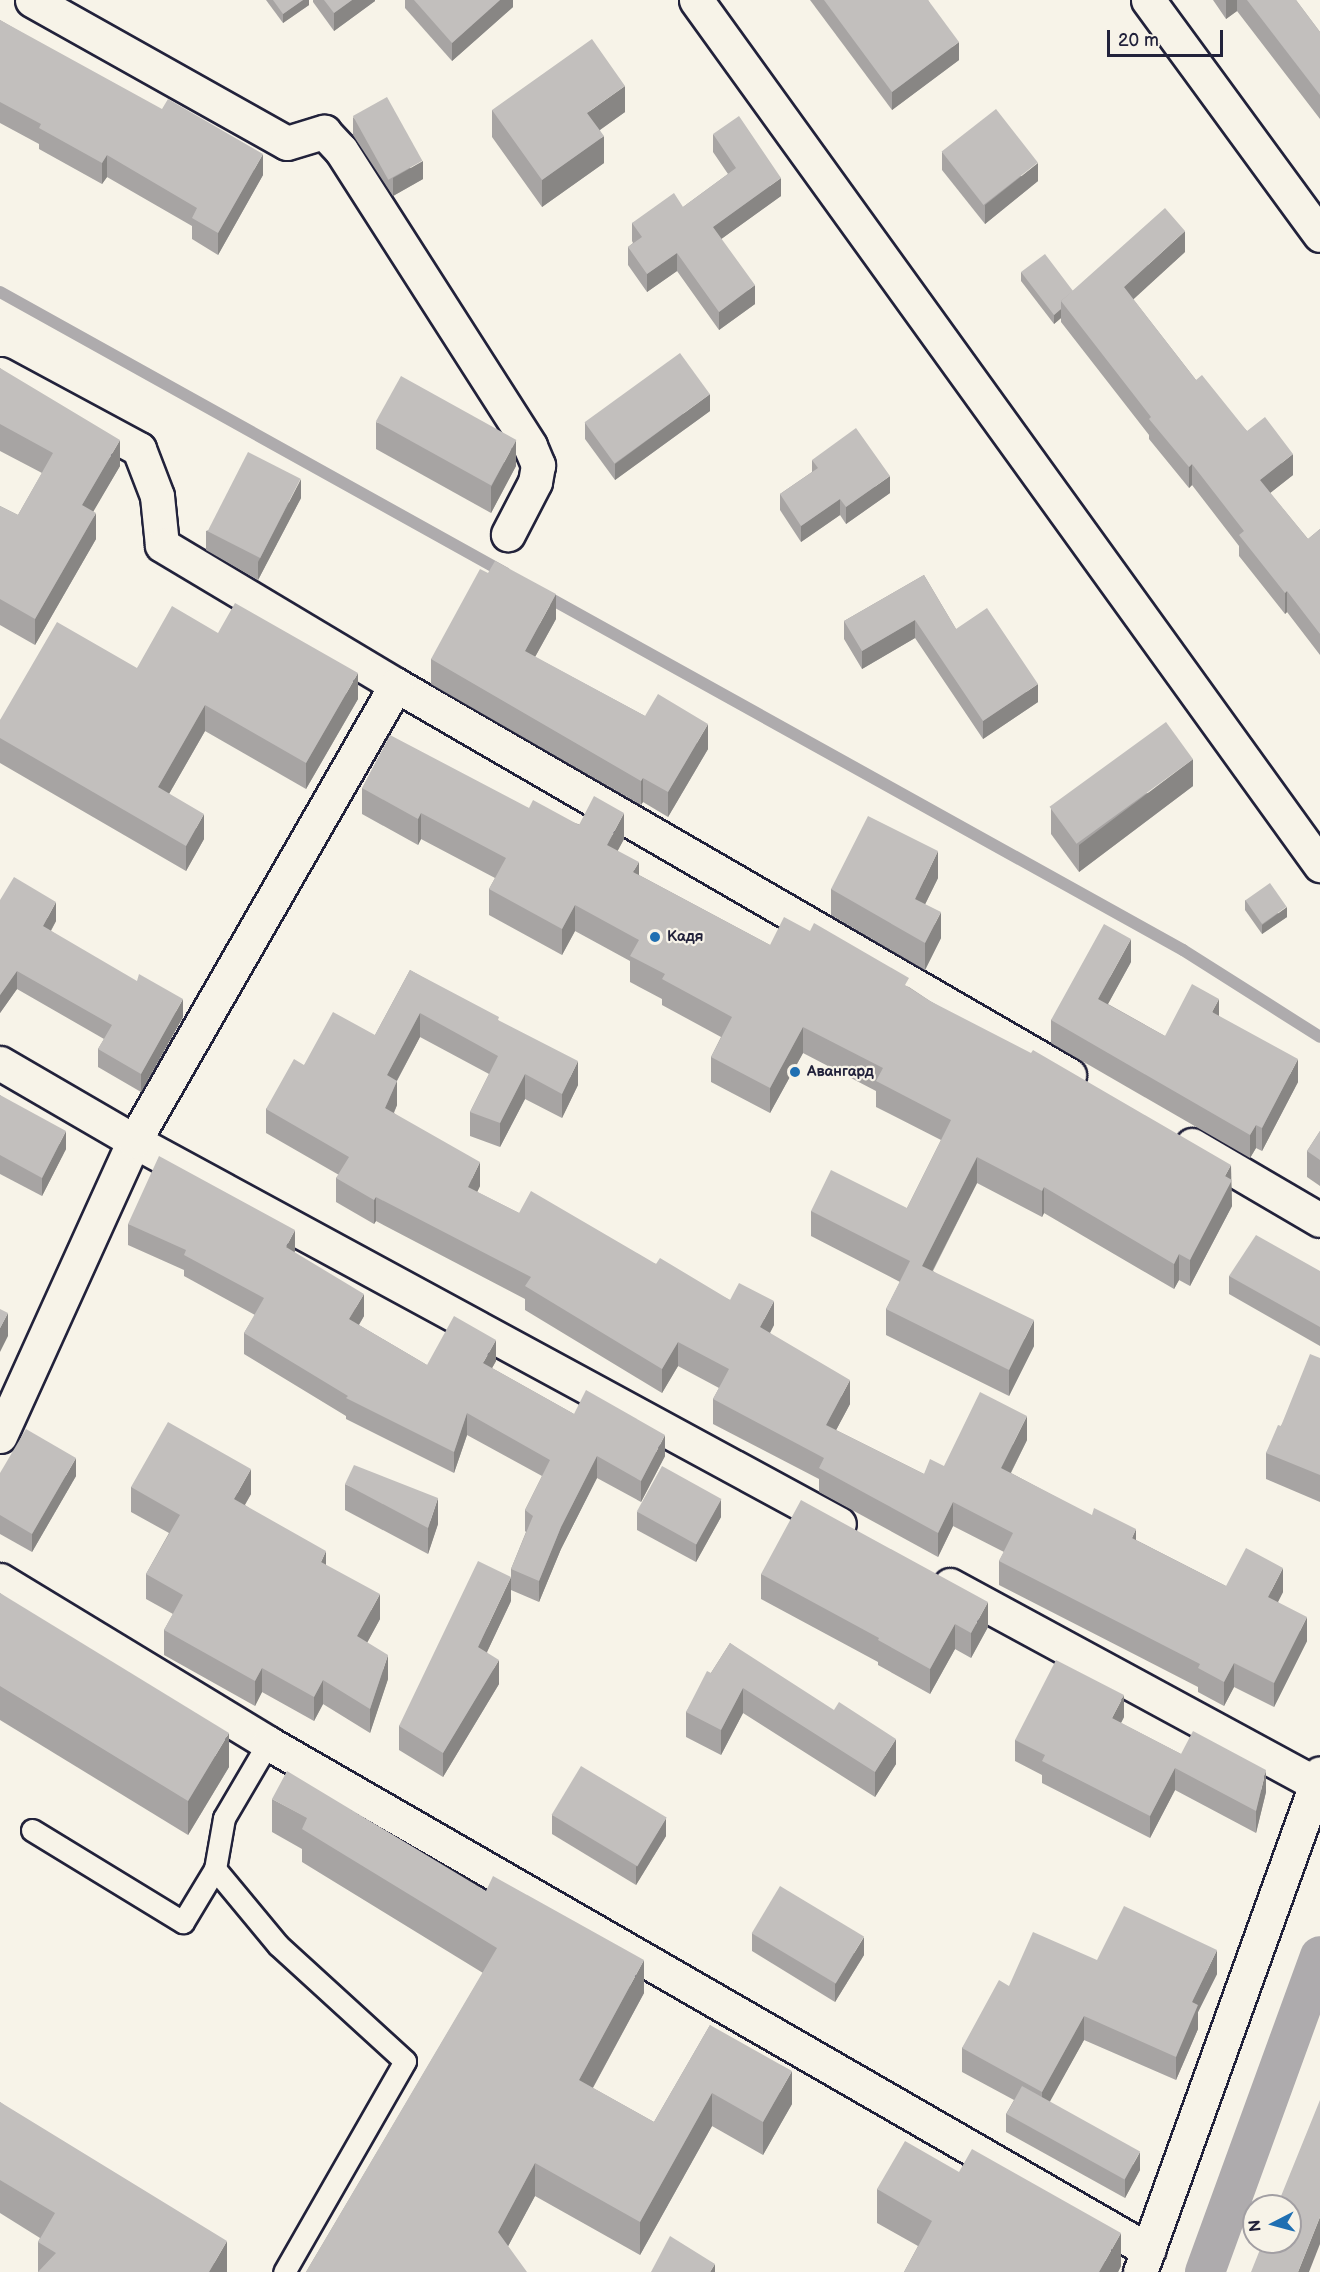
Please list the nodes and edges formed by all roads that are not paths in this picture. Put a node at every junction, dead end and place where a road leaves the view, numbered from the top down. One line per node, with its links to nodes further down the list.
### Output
1 (32, 0): 6 (street)
2 (696, 0): 8 (street)
3 (1148, 0): 4 (street)
4 (1320, 235)
5 (0, 374): 7 (street)
6 (508, 534)
7 (396, 686): 10 (street); 12 (street)
8 (1320, 865)
9 (0, 1063): 12 (street)
10 (1092, 1088)
11 (1164, 1130): 13 (street)
12 (134, 1141): 14 (street); 15 (street)
13 (1320, 1220)
14 (0, 1436)
15 (866, 1539)
16 (929, 1573): 19 (street)
17 (0, 1580): 18 (street)
18 (268, 1743): 21 (lane); 22 (street)
19 (1319, 1781): 22 (street)
20 (32, 1830): 21 (lane)
21 (215, 1869): 23 (lane)
22 (1144, 2261)
23 (284, 2272)

